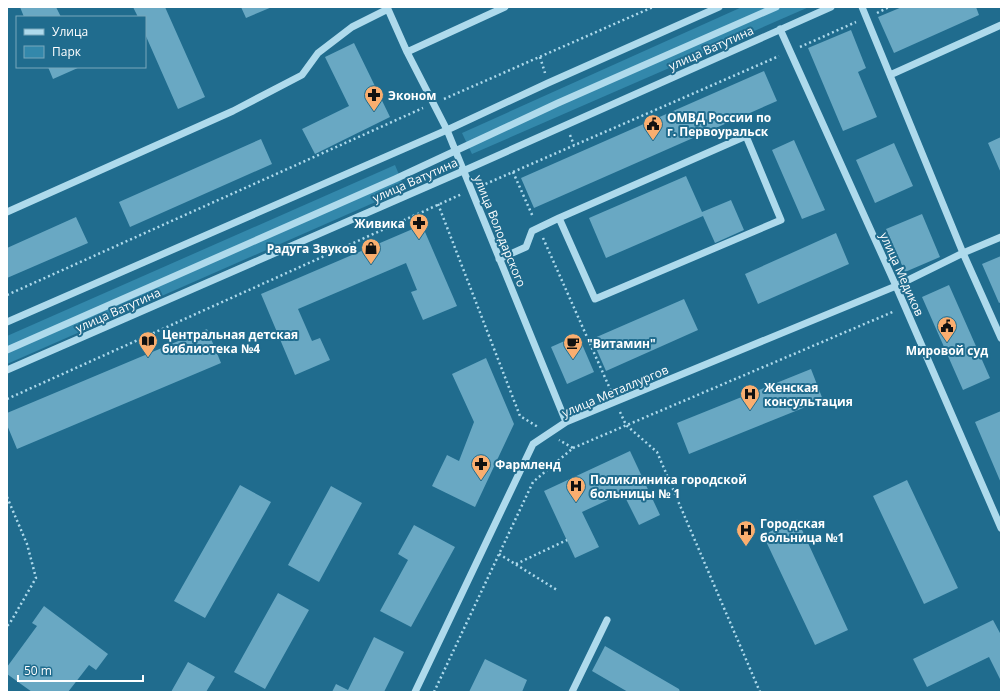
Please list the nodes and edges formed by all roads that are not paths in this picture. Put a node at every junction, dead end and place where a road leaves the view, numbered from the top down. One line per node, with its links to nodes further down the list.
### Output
1 (505, 7): 9 (street)
2 (719, 7): 11 (street)
3 (776, 7): 12 (street)
4 (831, 7): 8 (street, улица Ватутина)
5 (862, 7): 10 (street)
6 (388, 8): 9 (street, улица Володарского); 14 (street)
7 (1001, 26): 10 (street)
8 (780, 30): 13 (street, улица Ватутина); 19 (street, улица Медиков)
9 (408, 52): 11 (street, улица Володарского)
10 (890, 75): 17 (street)
11 (447, 130): 12 (street, улица Володарского); 20 (street)
12 (455, 151): 13 (street, улица Володарского); 23 (street)
13 (463, 171): 18 (street, улица Володарского); 24 (street, улица Ватутина)
14 (7, 212)
15 (559, 218): 15 (street); 18 (street)
16 (1001, 237): 17 (street, улица Металлургов)
17 (963, 254): 19 (street, улица Металлургов); 21 (street)
18 (499, 258): 25 (street, улица Володарского)
19 (896, 286): 25 (street, улица Металлургов); 26 (street, улица Медиков)
20 (7, 322)
21 (998, 322): 22 (street)
22 (1001, 338)
23 (7, 350)
24 (7, 370)
25 (566, 422): 28 (street, улица Металлургов)
26 (1001, 528)
27 (607, 620): 29 (street)
28 (416, 692)
29 (572, 692)

